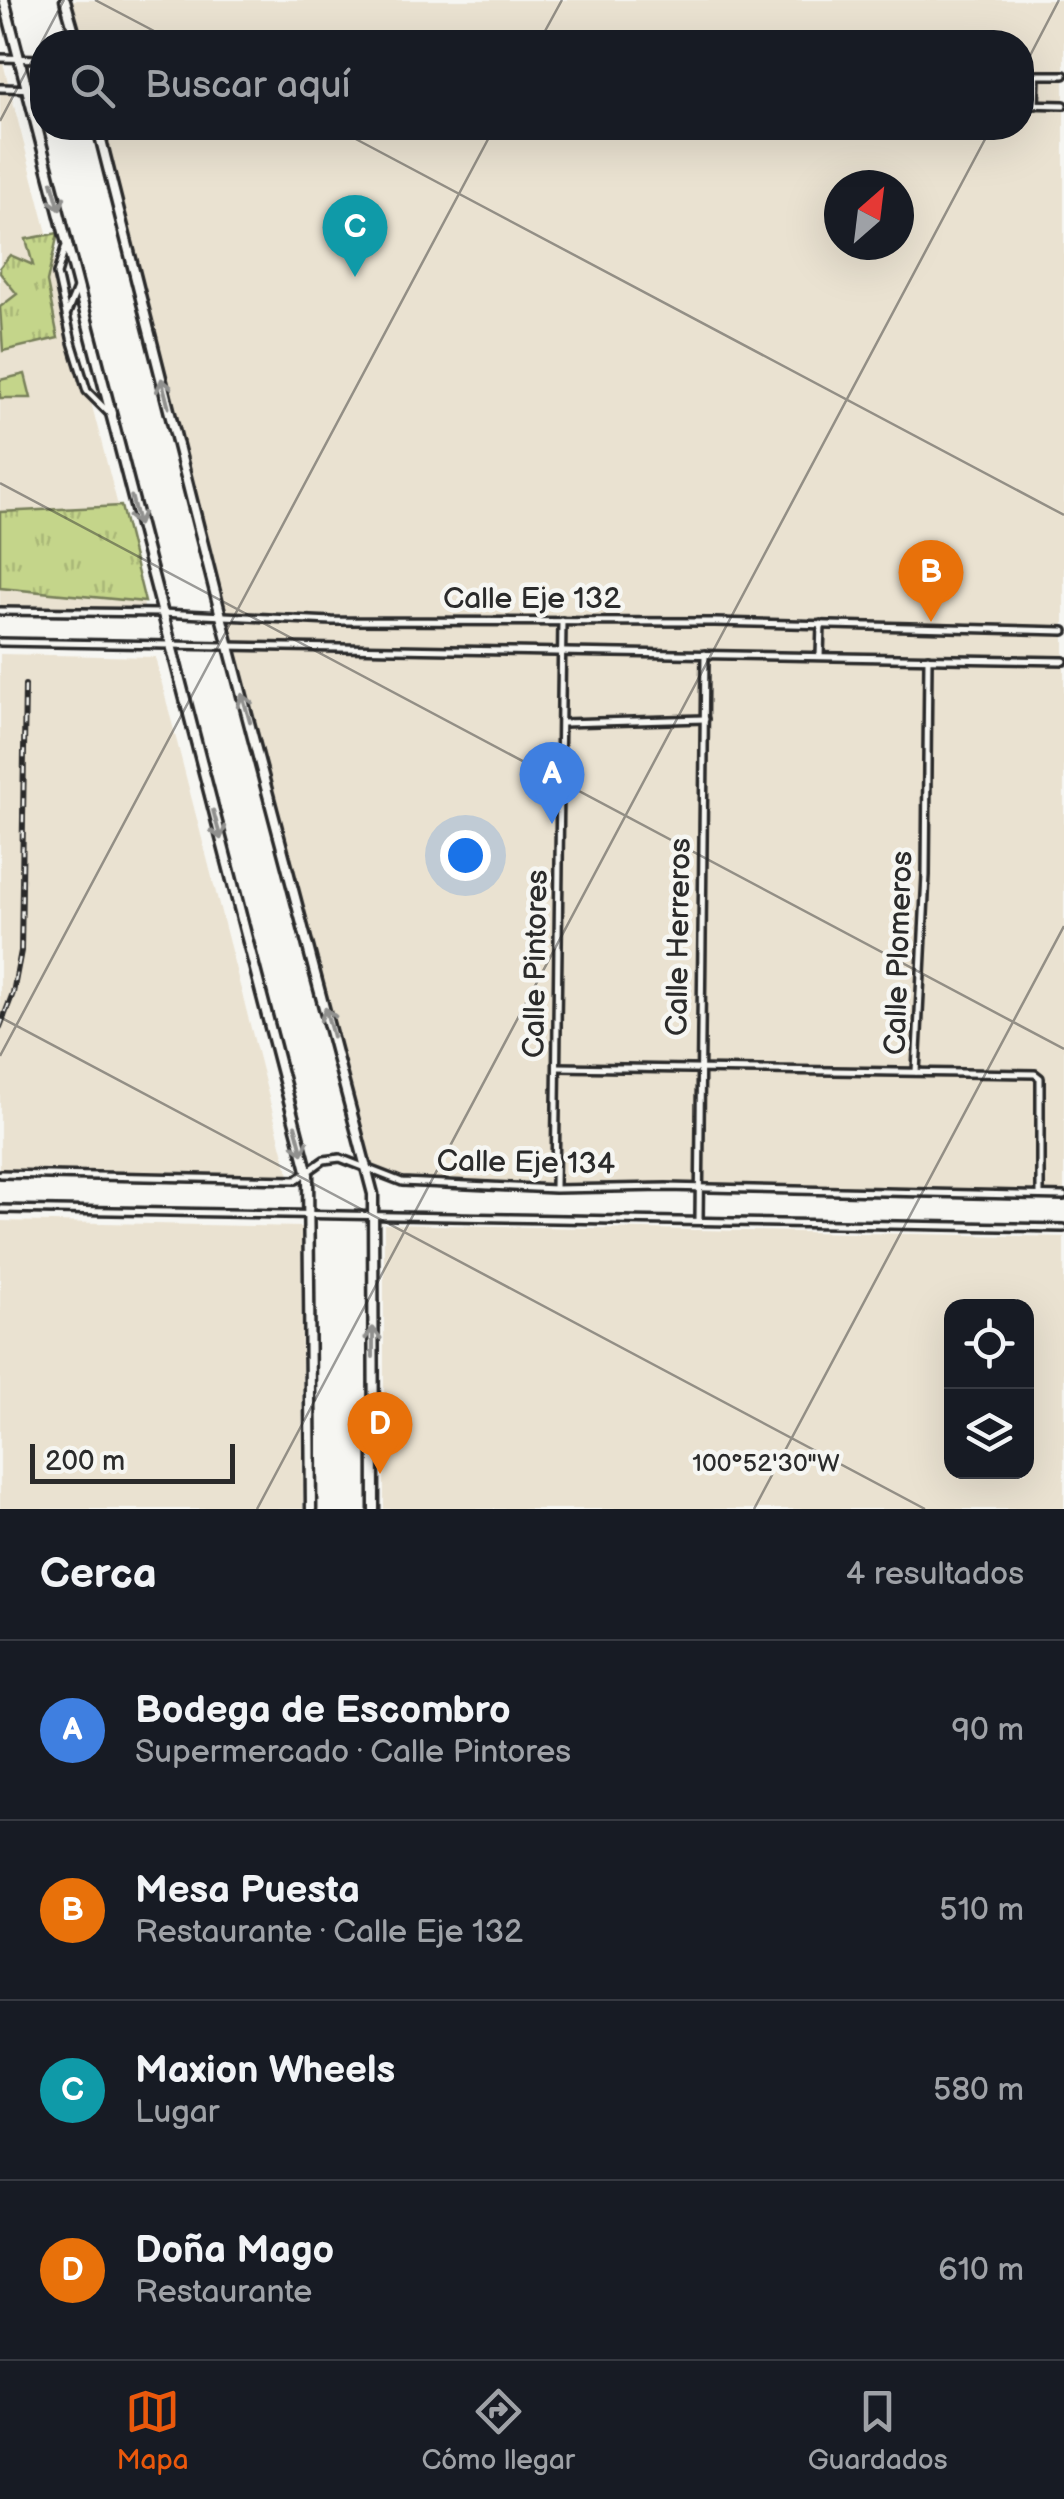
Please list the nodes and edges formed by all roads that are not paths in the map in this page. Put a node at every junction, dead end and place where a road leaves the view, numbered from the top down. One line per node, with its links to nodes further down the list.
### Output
1 (4, 0): 5 (street)
2 (66, 0): 3 (street)
3 (73, 30)
4 (0, 58): 5 (street)
5 (19, 58): 6 (street); 10 (street)
6 (30, 59)
7 (1036, 75): 8 (street); 12 (street)
8 (1064, 76)
9 (0, 88): 10 (street)
10 (28, 88): 11 (street, one-way to 11)
11 (30, 96)
12 (1036, 104): 13 (street)
13 (1064, 105)
14 (42, 140): 16 (street, one-way to 16)
15 (101, 140): 22 (street, one-way to 15)
16 (68, 240): 17 (street); 18 (street)
17 (79, 283): 18 (street); 19 (street)
18 (66, 314): 19 (street)
19 (110, 414): 21 (street, one-way to 21)
20 (0, 611): 21 (street, Calle Eje 132)
21 (161, 614): 22 (street, Calle Eje 132); 27 (street)
22 (220, 616): 23 (street, Calle Eje 132); 28 (street)
23 (562, 621): 24 (street, Calle Eje 132); 29 (street, Calle Pintores)
24 (821, 624): 25 (street, Calle Eje 132); 31 (street)
25 (1064, 631)
26 (0, 642): 27 (street, Calle Eje 132)
27 (170, 645): 28 (street, Calle Eje 132); 41 (street, one-way to 41)
28 (229, 646): 29 (street, Calle Eje 132); 39 (street, one-way to 28)
29 (563, 651): 30 (street, Calle Eje 132); 35 (street, Calle Pintores)
30 (705, 654): 31 (street, Calle Eje 132); 34 (street, Calle Herreros)
31 (820, 656): 32 (street, Calle Eje 132)
32 (928, 658): 33 (street, Calle Eje 132); 38 (street, Calle Plomeros)
33 (1064, 661)
34 (705, 720): 35 (street); 37 (street, Calle Herreros)
35 (563, 722): 36 (street, Calle Pintores)
36 (557, 1067): 37 (street, Calle Plomeros); 42 (street, Calle Pintores)
37 (700, 1070): 38 (street, Calle Plomeros); 43 (street, Calle Herreros)
38 (916, 1072): 44 (street)
39 (368, 1168): 41 (street, Calle Eje 134); 42 (street, Calle Eje 134); 48 (street)
40 (0, 1174): 41 (street, Calle Eje 134)
41 (308, 1174): 47 (street)
42 (555, 1188): 43 (street, Calle Eje 134)
43 (698, 1188): 44 (street, Calle Eje 134); 49 (street, Calle Herreros)
44 (1040, 1195): 45 (street, Calle Eje 134)
45 (1064, 1196)
46 (0, 1209): 47 (street, Calle Eje 134)
47 (310, 1212): 48 (street, Calle Eje 134); 51 (street)
48 (372, 1213): 49 (street, Calle Eje 134); 52 (street, one-way to 48)
49 (699, 1220): 50 (street, Calle Eje 134)
50 (1064, 1228)
51 (310, 1509)
52 (374, 1509)

